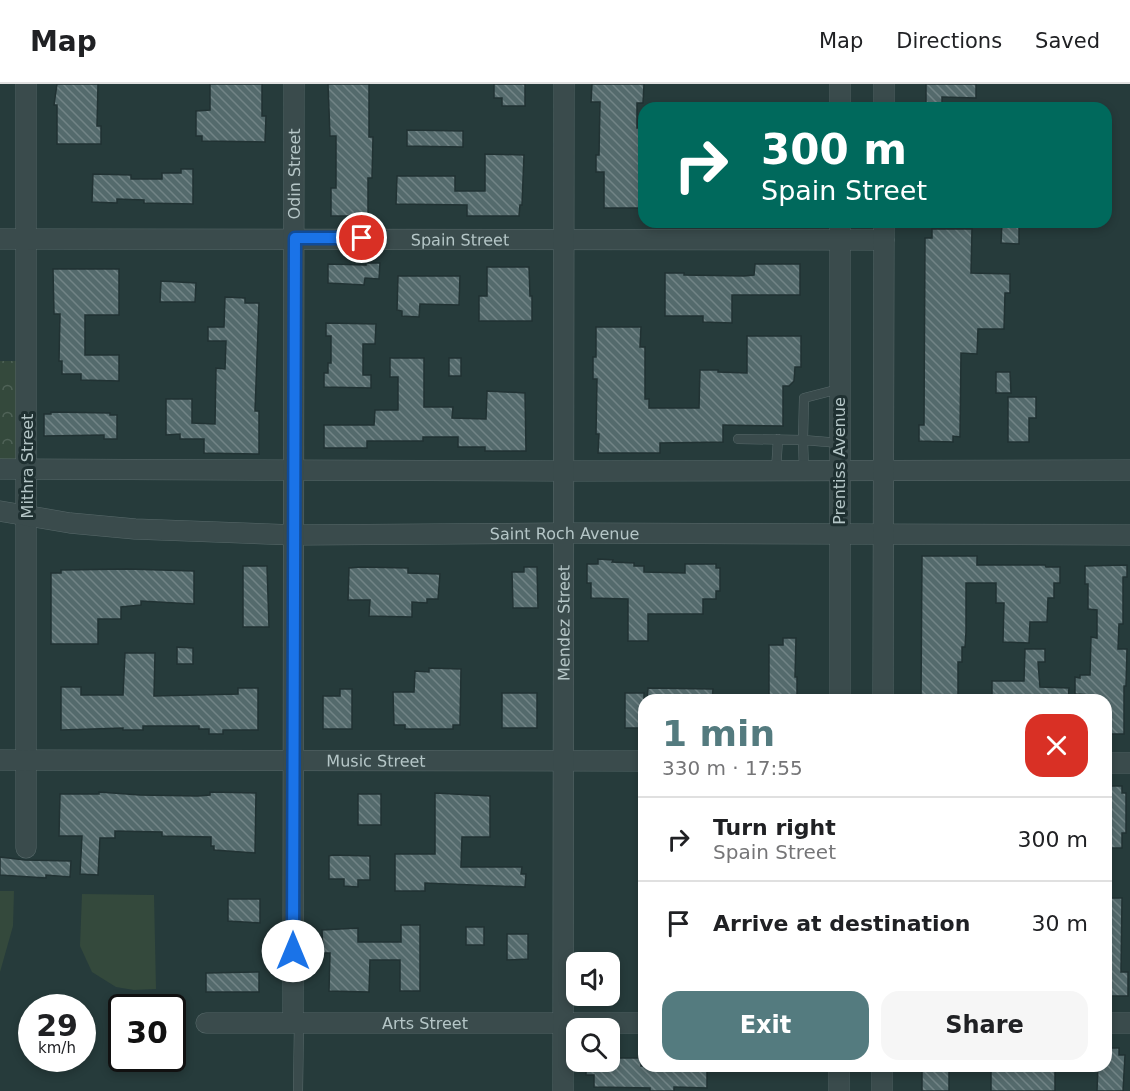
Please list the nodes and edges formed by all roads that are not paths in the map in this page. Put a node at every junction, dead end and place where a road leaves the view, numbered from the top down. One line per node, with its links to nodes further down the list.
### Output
1 (26, 84): 12 (street, Mithra Street)
2 (294, 84): 10 (street, Odin Street)
3 (564, 84): 13 (street, Mendez Street)
4 (840, 84): 6 (street)
5 (884, 84): 7 (street)
6 (840, 102)
7 (884, 102)
8 (840, 231): 9 (street, Spain Street); 13 (street, Spain Street); 14 (street, Prentiss Avenue)
9 (884, 231): 21 (street)
10 (295, 238): 12 (street, Spain Street); 13 (street, Spain Street); 23 (street, Odin Street)
11 (0, 239): 12 (street, Spain Street)
12 (26, 239): 20 (street, Mithra Street)
13 (564, 239): 24 (street, Mendez Street)
14 (839, 389): 17 (lane); 18 (street, Prentiss Avenue)
15 (738, 440): 16 (lane)
16 (778, 440): 17 (lane); 25 (lane)
17 (803, 440): 18 (lane); 26 (lane)
18 (840, 443): 27 (street, Prentiss Avenue)
19 (0, 469): 20 (street)
20 (27, 470): 23 (street); 29 (street, Mithra Street)
21 (884, 470): 22 (street); 27 (street); 33 (street)
22 (1130, 470)
23 (295, 471): 24 (street); 31 (street, Odin Street)
24 (564, 471): 25 (street); 30 (street, Mendez Street)
25 (777, 471): 26 (street)
26 (804, 471): 27 (street)
27 (839, 471): 32 (street, Prentiss Avenue)
28 (0, 511): 29 (street, Saint Roch Avenue)
29 (27, 516): 31 (street, Saint Roch Avenue); 38 (street, Mithra Street)
30 (564, 533): 31 (street, Saint Roch Avenue); 32 (street, Saint Roch Avenue); 39 (street, Mendez Street)
31 (295, 535): 40 (street, Odin Street)
32 (839, 535): 33 (street, Saint Roch Avenue); 35 (street, Prentiss Avenue)
33 (883, 535): 34 (street, Saint Roch Avenue); 36 (street)
34 (1130, 535)
35 (840, 694)
36 (883, 694)
37 (0, 760): 38 (street, Music Street)
38 (26, 760): 40 (street, Music Street); 44 (street, Mithra Street)
39 (562, 760): 40 (street, Music Street); 41 (street, Music Street); 47 (street, Mendez Street)
40 (294, 761): 45 (street, Odin Street)
41 (638, 761)
42 (1112, 763): 43 (street)
43 (1130, 763)
44 (26, 848)
45 (296, 1022): 46 (street, Arts Street); 47 (street, Arts Street); 53 (lane)
46 (206, 1023)
47 (563, 1023): 48 (street, Arts Street); 54 (street, Mendez Street)
48 (638, 1023)
49 (1112, 1023): 50 (street)
50 (1130, 1023)
51 (839, 1072): 55 (street)
52 (882, 1072): 56 (street)
53 (298, 1091)
54 (563, 1091)
55 (839, 1091)
56 (882, 1091)

